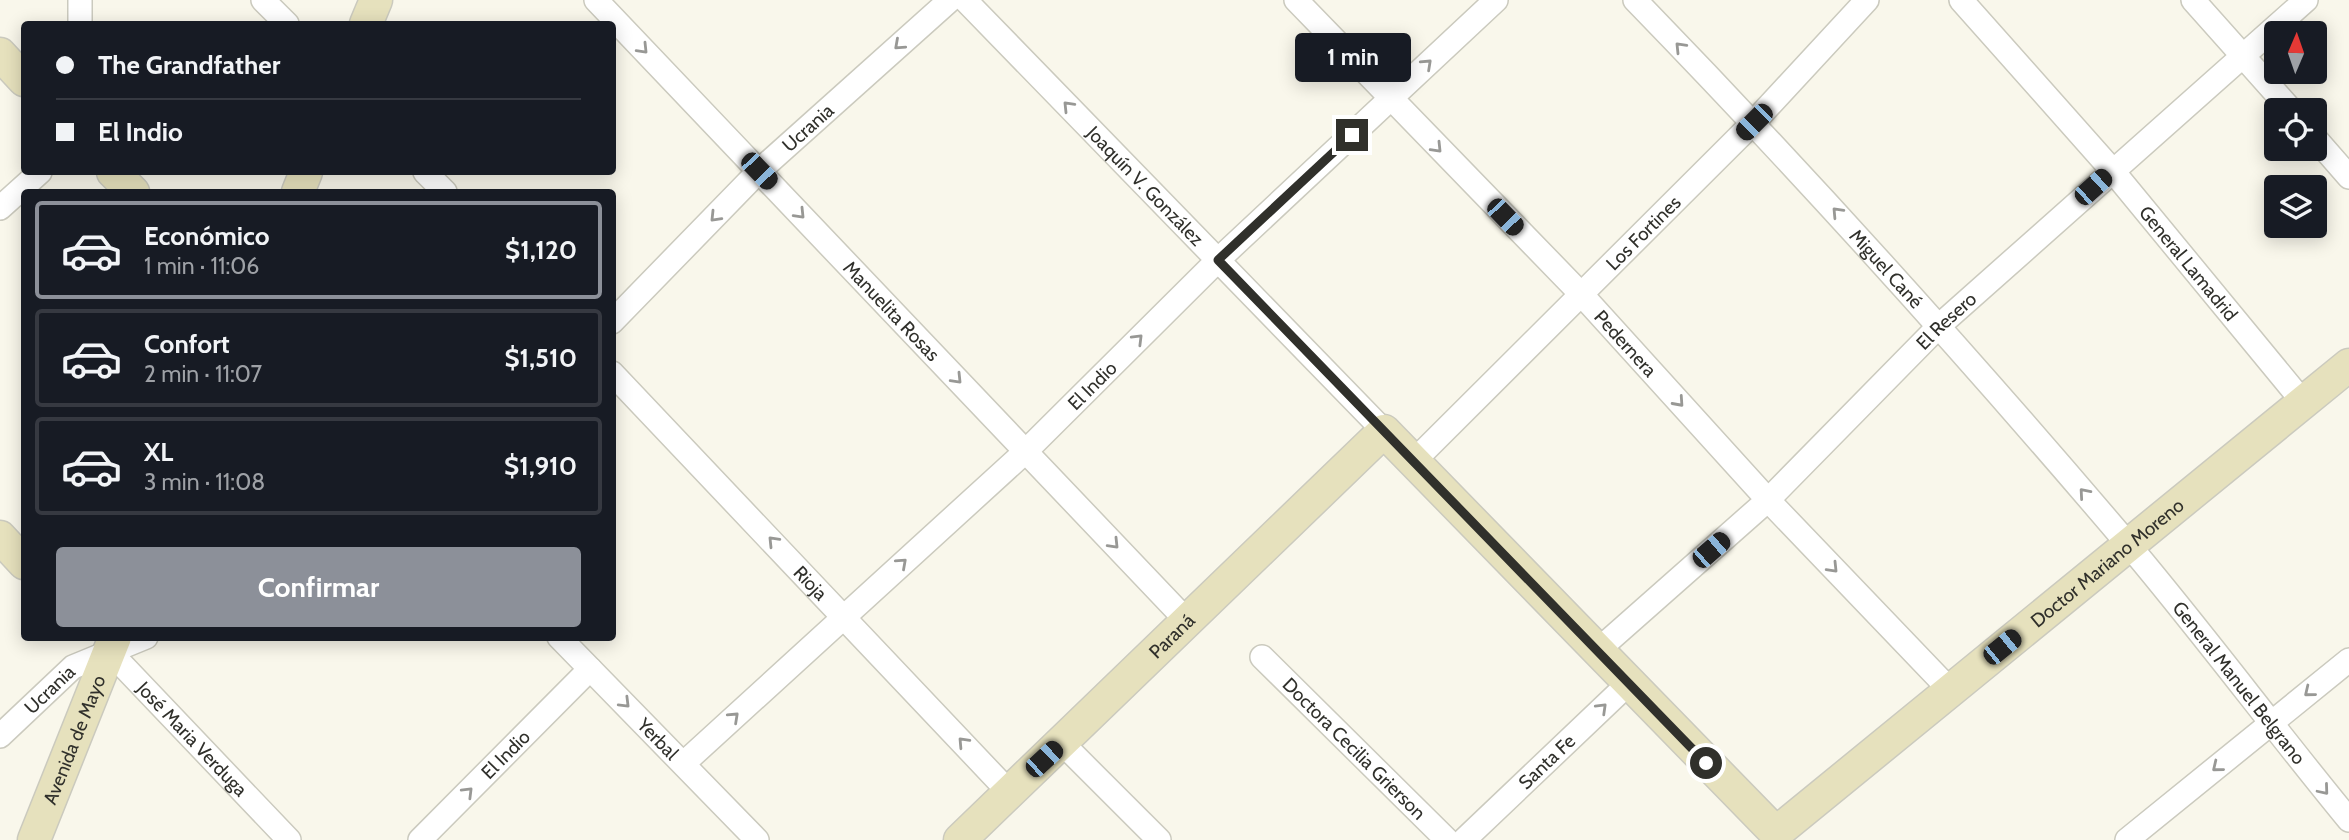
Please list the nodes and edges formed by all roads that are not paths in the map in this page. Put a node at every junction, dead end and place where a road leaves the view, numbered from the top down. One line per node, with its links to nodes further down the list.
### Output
1 (80, 0): 13 (street)
2 (263, 0): 14 (street)
3 (596, 0): 23 (street, Manuelita Rosas, one-way to 23)
4 (950, 0): 23 (street, Ucrania, one-way to 23)
5 (965, 0): 33 (street, Joaquín V. González, one-way to 5)
6 (1296, 0): 19 (street, Pedernera)
7 (1496, 0): 19 (street, El Indio, one-way to 7)
8 (1635, 0): 20 (street, Miguel Cané, one-way to 8)
9 (1867, 0): 20 (street, Los Fortines)
10 (1961, 0): 22 (street, General Lamadrid)
11 (2193, 0): 16 (street)
12 (2306, 0): 16 (street, El Resero)
13 (80, 21)
14 (283, 21)
15 (0, 54): 17 (street)
16 (2244, 57): 18 (street); 22 (street, El Resero)
17 (21, 77)
18 (2280, 98)
19 (1390, 99): 33 (street, El Indio); 34 (street, Pedernera, one-way to 34)
20 (1754, 122): 34 (street, Los Fortines); 36 (street, Miguel Cané, one-way to 20)
21 (2327, 152): 27 (street)
22 (2112, 170): 36 (street, El Resero); 39 (street, General Lamadrid)
23 (759, 171): 35 (street, Ucrania, one-way to 35); 41 (street, Manuelita Rosas, one-way to 41)
24 (37, 175): 28 (street)
25 (116, 175): 30 (street)
26 (428, 175): 31 (street)
27 (2349, 177)
28 (21, 189)
29 (21, 189): 32 (street)
30 (130, 189)
31 (441, 189)
32 (0, 208)
33 (1218, 260): 40 (street, Joaquín V. González); 41 (street, El Indio, one-way to 33)
34 (1582, 295): 42 (street, Los Fortines); 43 (street, Pedernera, one-way to 43)
35 (616, 318)
36 (1940, 325): 43 (street, El Resero); 45 (street, Miguel Cané, one-way to 36)
37 (2349, 365): 39 (street, Doctor Mariano Moreno)
38 (616, 377): 47 (street, Rioja, one-way to 38)
39 (2303, 402): 45 (street, Doctor Mariano Moreno)
40 (1384, 431): 42 (street); 48 (street, Paraná)
41 (1026, 451): 47 (street, El Indio, one-way to 41); 48 (street, Manuelita Rosas, one-way to 48)
42 (1415, 460): 51 (street)
43 (1768, 500): 51 (street, El Resero); 56 (street, Pedernera, one-way to 56)
44 (0, 537): 46 (street)
45 (2129, 545): 56 (street, Doctor Mariano Moreno); 57 (street, General Manuel Belgrano)
46 (21, 560)
47 (845, 615): 60 (street, El Indio, one-way to 47); 61 (street, Rioja, one-way to 47)
48 (1187, 621): 59 (street, Paraná)
49 (563, 641): 54 (street, Yerbal)
50 (106, 642): 58 (street, Ucrania); 64 (street, Avenida de Mayo); 65 (street, José Maria Verduga)
51 (1597, 650): 55 (street)
52 (1262, 657): 70 (street, Doctora Cecilia Grierson)
53 (2349, 660): 57 (street, one-way to 57)
54 (590, 668): 60 (street, Yerbal, one-way to 60); 66 (street, El Indio, one-way to 54)
55 (1628, 684): 63 (street); 71 (street, Santa Fe, one-way to 55)
56 (1950, 690): 63 (street, Doctor Mariano Moreno)
57 (2270, 724): 62 (street, General Manuel Belgrano, one-way to 62); 72 (street, one-way to 72)
58 (0, 736)
59 (1062, 743): 61 (street, Paraná); 69 (street)
60 (684, 763): 67 (street, Yerbal)
61 (1009, 792): 68 (street, Paraná)
62 (2349, 820)
63 (1775, 838)
64 (34, 840)
65 (289, 840)
66 (420, 840)
67 (757, 840)
68 (960, 840)
69 (1159, 840)
70 (1447, 840)
71 (1464, 840)
72 (2127, 840)

